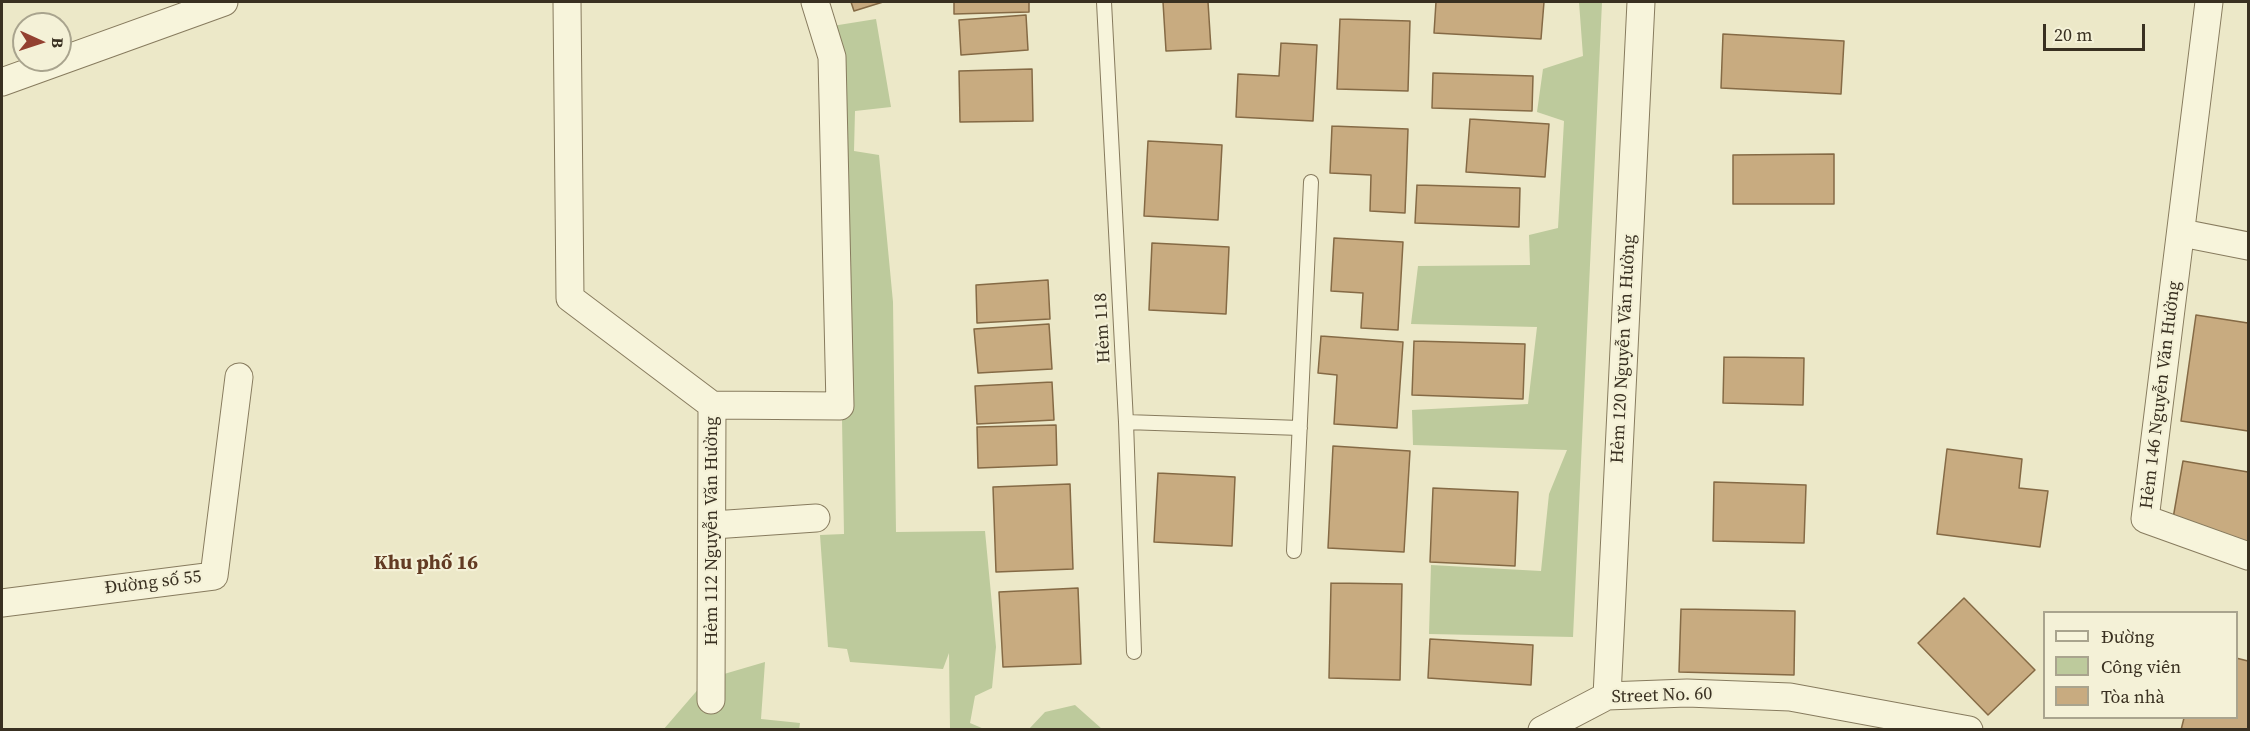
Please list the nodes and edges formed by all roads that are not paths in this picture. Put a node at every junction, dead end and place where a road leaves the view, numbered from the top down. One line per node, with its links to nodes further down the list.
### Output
1 (224, 2): 7 (street)
2 (567, 2): 12 (street, Hẻm 112 Nguyễn Văn Hưởng)
3 (815, 2): 12 (street)
4 (1104, 2): 13 (lane, Hẻm 118)
5 (1641, 2): 21 (street, Hẻm 120 Nguyễn Văn Hưởng)
6 (2209, 2): 9 (street, Hẻm 146 Nguyễn Văn Hưởng)
7 (2, 82)
8 (1311, 182): 14 (lane)
9 (2182, 232): 10 (street); 18 (street, Hẻm 146 Nguyễn Văn Hưởng)
10 (2248, 246)
11 (239, 377): 19 (street, Đường số 55)
12 (712, 405): 16 (street, Hẻm 112 Nguyễn Văn Hưởng)
13 (1126, 422): 14 (lane); 20 (lane, Hẻm 118)
14 (1300, 428): 17 (lane)
15 (816, 518): 16 (street)
16 (713, 525): 22 (street, Hẻm 112 Nguyễn Văn Hưởng)
17 (1294, 551)
18 (2248, 556)
19 (2, 603)
20 (1134, 652)
21 (1607, 696): 23 (street, Street No. 60); 24 (street, Street No. 60)
22 (711, 700)
23 (1542, 729)
24 (1969, 729)

